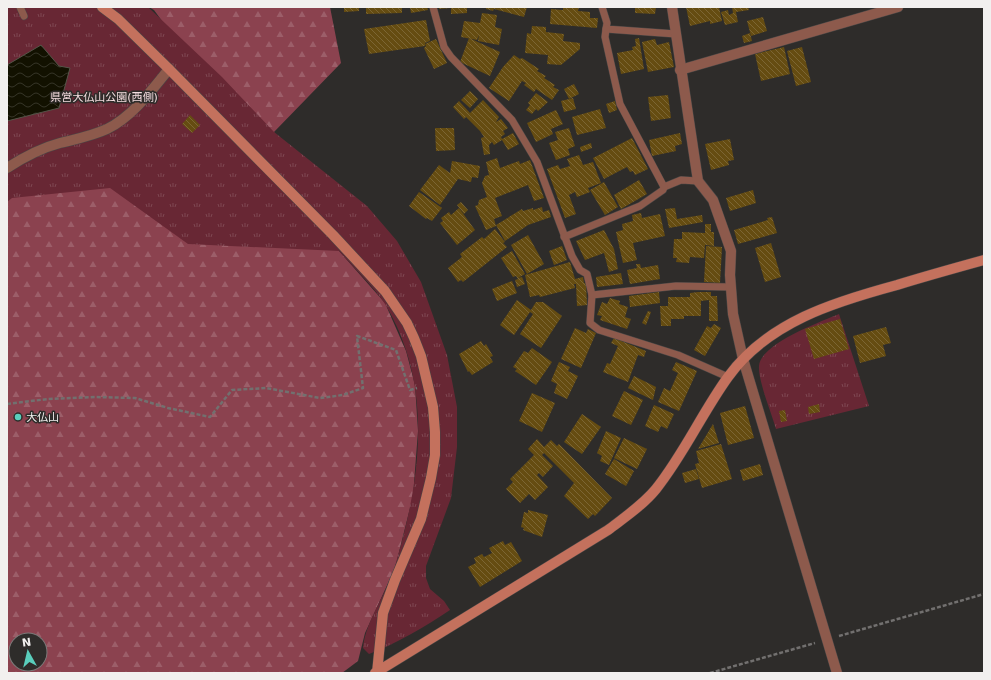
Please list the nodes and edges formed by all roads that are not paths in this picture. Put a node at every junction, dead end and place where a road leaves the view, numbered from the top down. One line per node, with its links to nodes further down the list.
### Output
1 (20, 7): 7 (lane)
2 (102, 7): 10 (street)
3 (433, 7): 15 (lane)
4 (602, 7): 8 (lane)
5 (672, 7): 9 (street)
6 (898, 7): 11 (street)
7 (24, 16)
8 (606, 29): 9 (lane); 14 (lane)
9 (676, 34): 11 (street)
10 (169, 69): 12 (street); 21 (street)
11 (680, 70): 13 (street)
12 (7, 168)
13 (698, 181): 14 (lane); 17 (street)
14 (664, 187): 15 (lane)
15 (564, 237): 18 (lane)
16 (984, 260): 19 (street)
17 (730, 287): 18 (lane); 19 (street)
18 (592, 295): 20 (lane)
19 (743, 359): 20 (street); 22 (street)
20 (728, 377): 21 (street)
21 (376, 673)
22 (837, 673)

